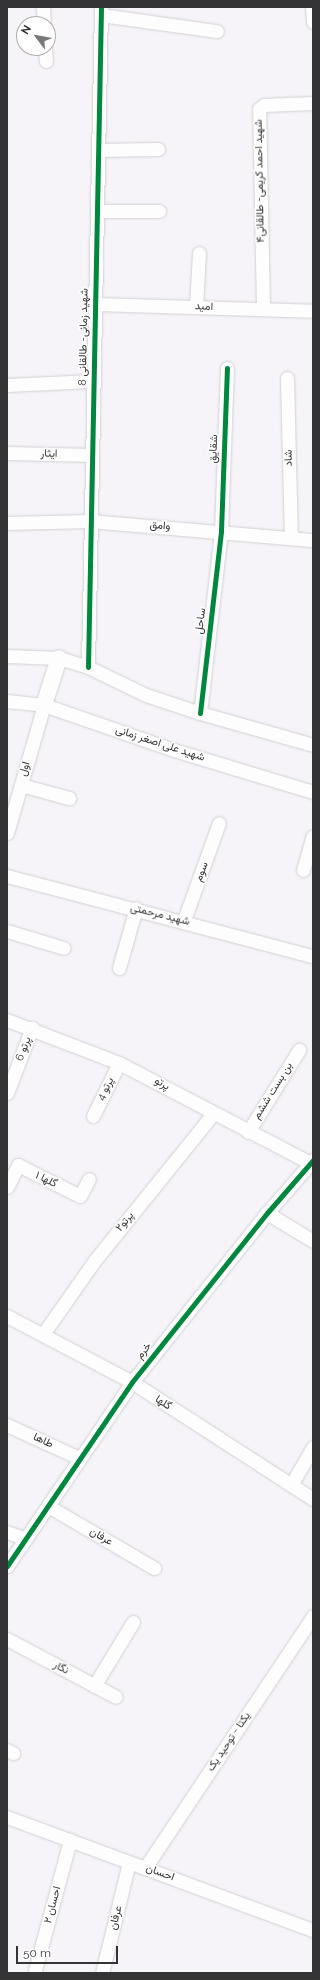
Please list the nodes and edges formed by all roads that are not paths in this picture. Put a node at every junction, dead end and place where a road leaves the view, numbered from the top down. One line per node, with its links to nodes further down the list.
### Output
1 (312, 7): 3 (street)
2 (101, 11): 4 (street); 9 (street, شهید زمانی- طالقانی 8)
3 (313, 22)
4 (217, 31)
5 (46, 56): 6 (street)
6 (46, 61)
7 (313, 103): 15 (street, شهید احمد کریمی- طالقانی۴)
8 (158, 149): 9 (street)
9 (98, 150): 10 (street, شهید زمانی- طالقانی 8)
10 (97, 210): 11 (street); 13 (street, شهید زمانی- طالقانی 8)
11 (159, 211)
12 (199, 253): 14 (street)
13 (95, 304): 14 (street, امید); 19 (street, شهید زمانی- طالقانی 8)
14 (196, 307): 15 (street, امید)
15 (263, 309): 16 (street, امید)
16 (313, 311)
17 (227, 368): 25 (street, شقایق)
18 (287, 378): 26 (street, شاد)
19 (93, 381): 20 (street); 22 (street, شهید زمانی- طالقانی 8)
20 (7, 386)
21 (7, 453): 22 (street, ایثار)
22 (92, 455): 23 (street, شهید زمانی- طالقانی 8)
23 (90, 521): 24 (street, وامق); 25 (street, وامق); 30 (street, شهید زمانی- طالقانی 8)
24 (7, 523)
25 (221, 530): 26 (street, وامق); 33 (street, ساحل)
26 (290, 538): 27 (street, وامق)
27 (313, 540)
28 (7, 656): 29 (street)
29 (59, 658): 30 (street); 32 (street)
30 (88, 667): 33 (street)
31 (7, 701): 32 (street, شهید علی اصغر زمانی)
32 (44, 705): 35 (street, اول); 36 (street, شهید علی اصغر زمانی)
33 (200, 714): 34 (street)
34 (313, 745)
35 (21, 785): 37 (street); 39 (street, اول)
36 (313, 792)
37 (69, 798)
38 (219, 823): 44 (street, سوم)
39 (7, 833)
40 (313, 836): 41 (street)
41 (303, 870)
42 (7, 876): 43 (street, شهید مرحمتی)
43 (136, 908): 44 (street, شهید مرحمتی); 48 (street)
44 (184, 920): 47 (street, شهید مرحمتی)
45 (7, 931): 46 (street)
46 (64, 948)
47 (313, 956)
48 (118, 968)
49 (7, 1020): 50 (street, پرتو)
50 (32, 1028): 52 (street, پرتو); 53 (street, پرتو 6)
51 (299, 1050): 56 (street, بن بست ششم)
52 (119, 1063): 54 (street, پرتو); 55 (street, پرتو 4)
53 (7, 1093)
54 (213, 1114): 56 (street, پرتو); 63 (street, پرتو۲)
55 (93, 1116)
56 (248, 1132): 57 (street, پرتو)
57 (312, 1161): 60 (street, خرم)
58 (89, 1179): 59 (street, گلها ۱)
59 (7, 1187)
60 (267, 1214): 61 (street); 64 (street, خرم)
61 (313, 1241)
62 (7, 1316): 63 (street, گلها)
63 (43, 1334): 64 (street, گلها)
64 (132, 1382): 67 (street, خرم); 68 (street, گلها)
65 (7, 1425): 67 (street, طاها)
66 (313, 1447): 68 (street)
67 (79, 1458): 70 (street, خرم)
68 (291, 1485): 69 (street, گلها)
69 (313, 1499)
70 (48, 1506): 72 (street, خرم); 74 (street, عرفان)
71 (7, 1532): 72 (street)
72 (26, 1539): 73 (street, خرم)
73 (7, 1566)
74 (154, 1568)
75 (313, 1616): 83 (street, یکتا - توحید یک)
76 (133, 1622): 78 (street)
77 (7, 1639): 78 (street, نگار)
78 (94, 1686): 79 (street, نگار)
79 (116, 1697)
80 (7, 1817): 81 (street, احسان)
81 (70, 1840): 82 (street, احسان); 85 (street, احسان ۲)
82 (129, 1862): 83 (street, احسان); 86 (street, عرفان)
83 (145, 1868): 84 (street, احسان)
84 (313, 1930)
85 (35, 1970)
86 (102, 1973)

